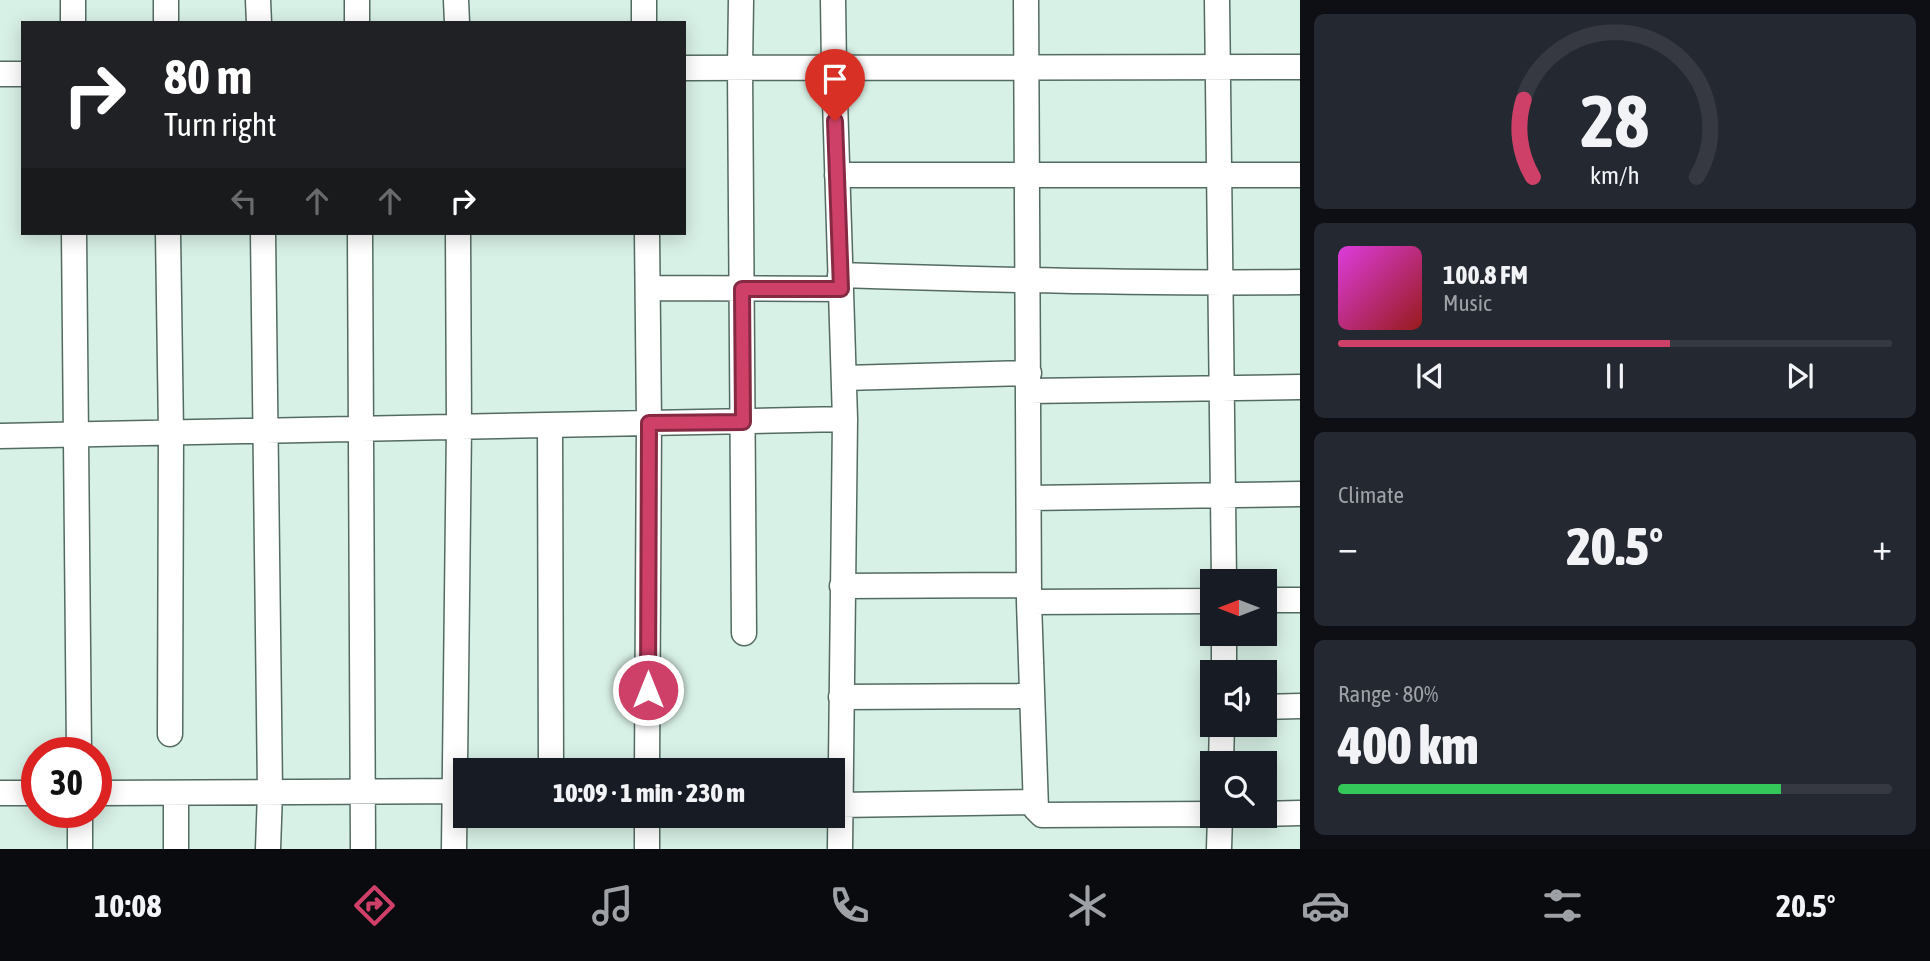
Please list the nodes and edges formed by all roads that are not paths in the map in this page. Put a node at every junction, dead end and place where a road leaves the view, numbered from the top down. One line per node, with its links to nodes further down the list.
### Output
1 (73, 0): 11 (street)
2 (166, 0): 12 (street)
3 (258, 0): 13 (street)
4 (357, 0): 14 (street)
5 (456, 0): 15 (street)
6 (644, 0): 16 (street)
7 (741, 0): 21 (street)
8 (833, 0): 22 (street)
9 (1026, 0): 18 (street)
10 (1217, 0): 17 (street)
11 (73, 21)
12 (166, 21)
13 (259, 21)
14 (357, 21)
15 (457, 21)
16 (644, 21)
17 (1218, 66): 18 (street); 19 (street); 28 (street)
18 (1028, 67): 22 (street); 26 (street)
19 (1300, 67)
20 (686, 68): 21 (street)
21 (740, 68): 22 (street); 40 (street)
22 (834, 68): 25 (street)
23 (0, 74): 24 (street)
24 (21, 74)
25 (837, 175): 26 (street); 36 (street)
26 (1028, 176): 28 (street); 35 (street)
27 (1300, 176): 28 (street)
28 (1219, 177): 38 (street)
29 (74, 235): 53 (street)
30 (169, 235): 52 (street)
31 (263, 235): 51 (street)
32 (360, 235): 50 (street)
33 (458, 235): 49 (street)
34 (647, 235): 39 (street)
35 (1028, 281): 36 (street); 38 (street); 42 (street)
36 (841, 282): 40 (street); 41 (street)
37 (1300, 282): 38 (street)
38 (1220, 283): 44 (street)
39 (648, 288): 40 (street); 47 (street)
40 (742, 289): 46 (street)
41 (844, 378): 42 (street); 45 (street)
42 (1029, 382): 44 (street); 57 (street)
43 (1300, 387): 44 (street)
44 (1222, 388): 55 (street)
45 (845, 419): 46 (street); 59 (street)
46 (743, 422): 47 (street); 64 (street)
47 (649, 423): 48 (street); 73 (street)
48 (550, 425): 49 (street); 72 (street)
49 (459, 427): 50 (street); 71 (street)
50 (362, 429): 51 (street); 77 (street)
51 (266, 431): 52 (street); 76 (street)
52 (171, 432): 53 (street); 69 (street)
53 (76, 434): 54 (street); 70 (street)
54 (0, 436)
55 (1223, 494): 56 (street); 57 (street); 58 (street)
56 (1300, 494)
57 (1029, 498): 60 (street)
58 (1224, 569)
59 (842, 586): 60 (street); 65 (street)
60 (1029, 593): 61 (street); 66 (street)
61 (1200, 600)
62 (1278, 600): 63 (street)
63 (1300, 600)
64 (744, 633)
65 (841, 696): 66 (street); 74 (street)
66 (1032, 696): 83 (street)
67 (1300, 706): 68 (street)
68 (1277, 707)
69 (170, 734)
70 (79, 737)
71 (461, 758)
72 (551, 758)
73 (647, 758)
74 (838, 758)
75 (453, 791): 77 (street)
76 (270, 792): 77 (street); 82 (street); 94 (street)
77 (364, 792): 95 (street)
78 (845, 792): 83 (street)
79 (0, 793): 80 (street)
80 (21, 793)
81 (112, 793): 82 (street)
82 (176, 793): 93 (street)
83 (1035, 802): 85 (street)
84 (1300, 813): 86 (street)
85 (1200, 814)
86 (1277, 814)
87 (80, 828): 92 (street)
88 (457, 828): 96 (street)
89 (647, 828): 97 (street)
90 (839, 828): 98 (street)
91 (1220, 828): 99 (street)
92 (80, 849)
93 (176, 849)
94 (268, 849)
95 (363, 849)
96 (454, 849)
97 (647, 849)
98 (840, 849)
99 (1219, 849)

